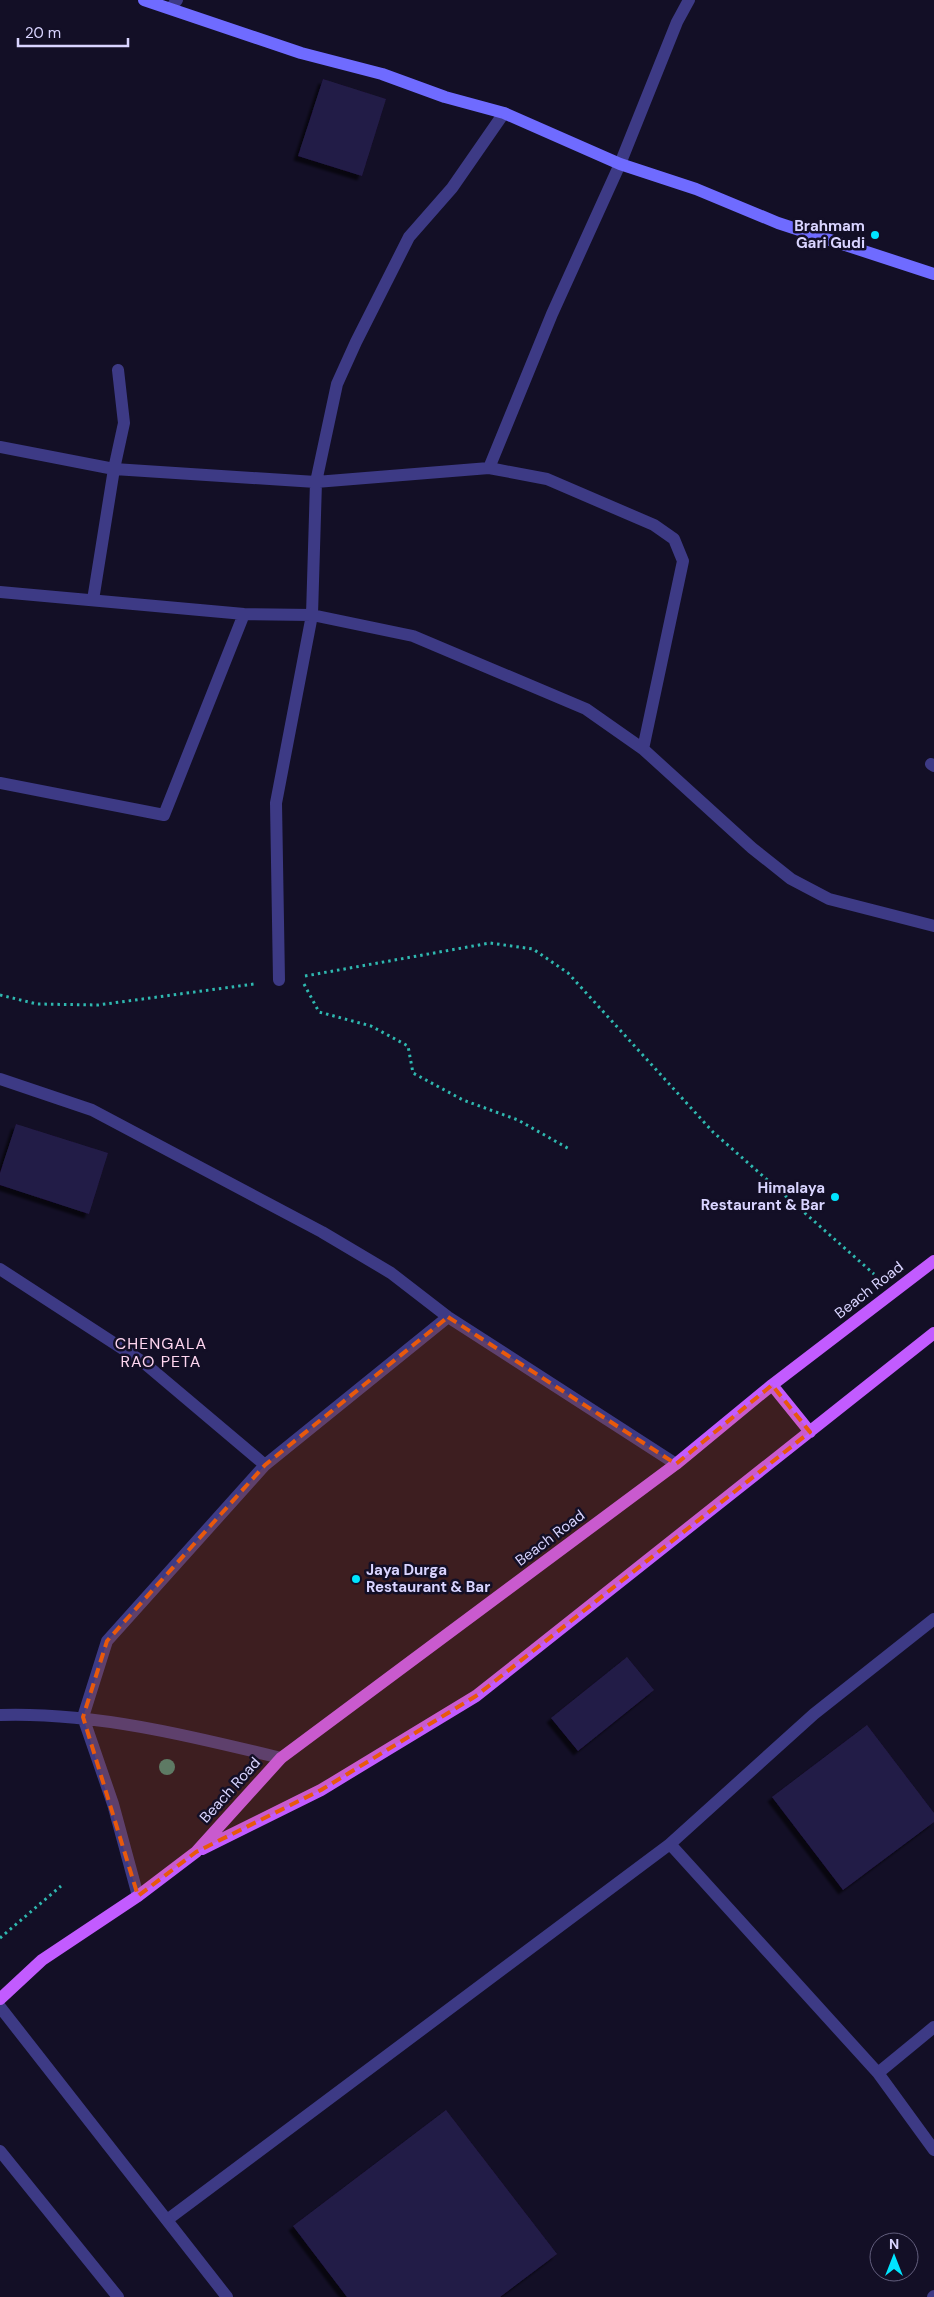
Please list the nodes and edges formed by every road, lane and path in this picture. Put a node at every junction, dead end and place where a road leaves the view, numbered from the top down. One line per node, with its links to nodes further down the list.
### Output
1 (144, 0): 3 (street)
2 (689, 0): 5 (street)
3 (174, 4): 4 (street)
4 (504, 113): 5 (street); 11 (street)
5 (620, 164): 6 (street); 9 (street)
6 (934, 274)
7 (118, 370): 10 (street)
8 (0, 447): 10 (street)
9 (489, 468): 11 (street); 16 (street)
10 (114, 469): 11 (street); 13 (street)
11 (316, 482): 15 (street)
12 (0, 592): 13 (street)
13 (93, 600): 14 (street)
14 (244, 614): 15 (street); 17 (street)
15 (312, 615): 16 (street); 19 (street)
16 (644, 749): 18 (street)
17 (0, 783)
18 (934, 926)
19 (279, 980): 20 (path)
20 (0, 995)
21 (0, 1079): 26 (street)
22 (571, 1150): 25 (path)
23 (934, 1261): 25 (main road, Beach Road)
24 (0, 1269): 31 (street)
25 (894, 1291): 28 (main road, Beach Road)
26 (448, 1317): 30 (street); 31 (street)
27 (934, 1333): 29 (main road, Beach Road)
28 (772, 1385): 29 (main road); 30 (main road, Beach Road)
29 (810, 1432): 37 (main road, Beach Road)
30 (676, 1464): 35 (main road, Beach Road)
31 (264, 1465): 34 (street)
32 (934, 1619): 36 (street)
33 (0, 1715): 34 (street)
34 (83, 1717): 35 (street); 39 (street)
35 (282, 1758): 37 (main road, Beach Road)
36 (670, 1844): 44 (street); 47 (street)
37 (196, 1852): 39 (main road, Beach Road)
38 (61, 1886): 40 (path)
39 (138, 1896): 41 (main road, Beach Road)
40 (0, 1938)
41 (0, 1999)
42 (0, 2007): 47 (street)
43 (934, 2027): 44 (street)
44 (878, 2073): 45 (street)
45 (934, 2150)
46 (0, 2151): 48 (street)
47 (167, 2220): 49 (street)
48 (118, 2297)
49 (227, 2297)

